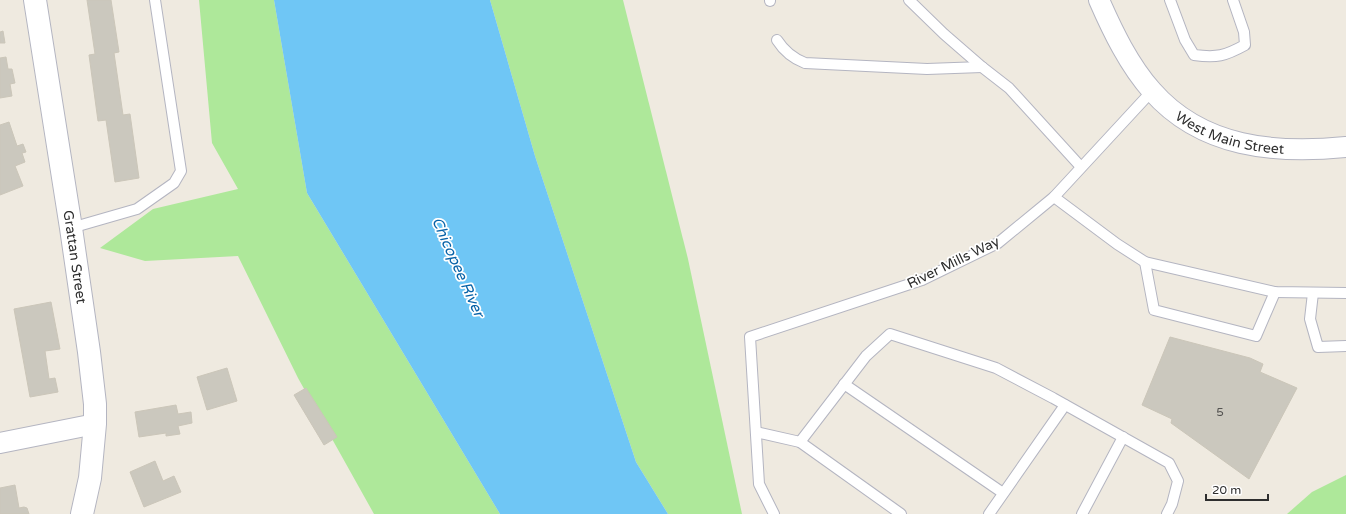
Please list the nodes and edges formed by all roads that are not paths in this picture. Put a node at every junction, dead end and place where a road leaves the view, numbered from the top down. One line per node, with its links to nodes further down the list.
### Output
1 (35, 0): 13 (main road, Grattan Street)
2 (155, 0): 13 (lane)
3 (909, 0): 8 (lane)
4 (1099, 0): 9 (street, West Main Street)
5 (1170, 0): 6 (lane)
6 (1232, 0)
7 (777, 40): 8 (lane)
8 (982, 67): 11 (lane)
9 (1152, 91): 10 (street, West Main Street); 11 (lane, River Mills Way)
10 (1346, 147)
11 (1081, 168): 12 (lane, River Mills Way)
12 (1054, 197): 14 (lane); 22 (lane, River Mills Way)
13 (71, 228): 21 (main road, Grattan Street)
14 (1145, 262): 15 (lane); 15 (lane)
15 (1275, 292): 16 (lane)
16 (1313, 293): 17 (lane); 18 (lane)
17 (1346, 293)
18 (1346, 346)
19 (844, 384): 20 (lane); 24 (lane); 26 (lane)
20 (1065, 405): 23 (lane); 26 (lane)
21 (95, 424): 25 (street); 27 (main road, Grattan Street)
22 (756, 432): 24 (lane); 28 (lane)
23 (1123, 437): 31 (lane); 32 (lane)
24 (800, 442): 29 (lane)
25 (0, 443)
26 (1003, 493): 30 (lane)
27 (82, 514)
28 (774, 514)
29 (901, 514)
30 (989, 514)
31 (1082, 514)
32 (1166, 514)

